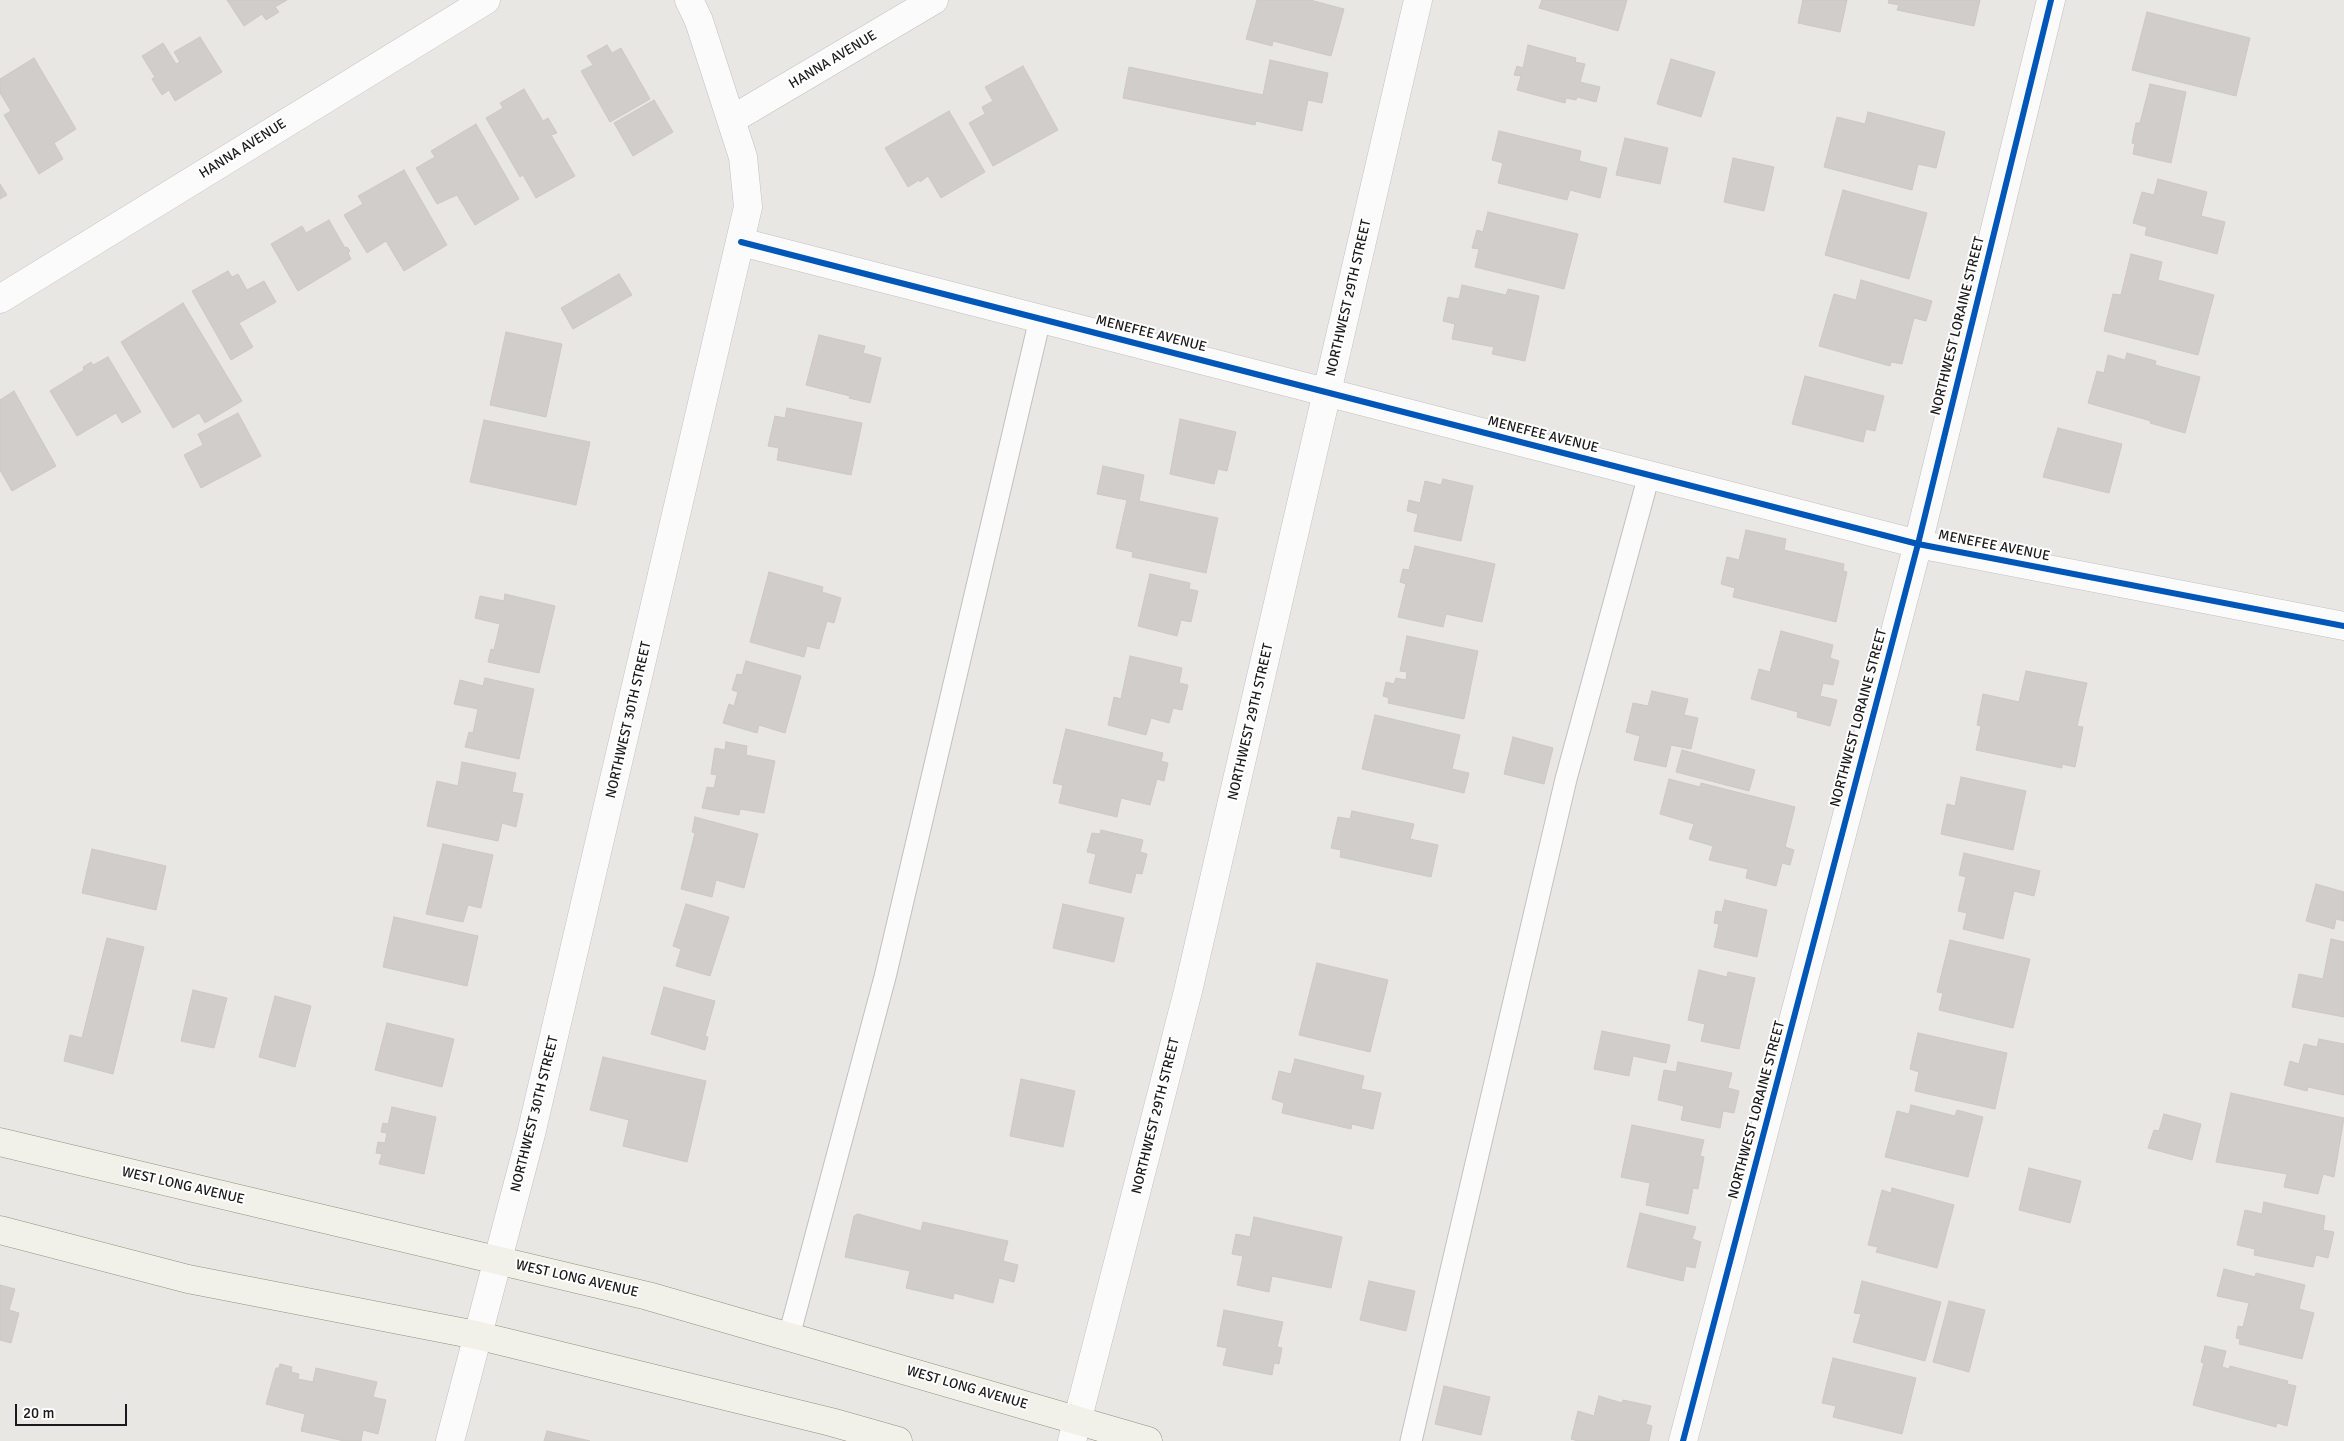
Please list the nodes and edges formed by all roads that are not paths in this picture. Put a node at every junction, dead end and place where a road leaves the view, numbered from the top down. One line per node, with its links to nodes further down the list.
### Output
1 (486, 0): 8 (street, HANNA AVENUE)
2 (689, 0): 6 (street, NORTHWEST 30TH STREET)
3 (934, 0): 6 (street, HANNA AVENUE)
4 (1418, 0): 10 (street, NORTHWEST 29TH STREET)
5 (2051, 0): 12 (street, NORTHWEST LORAINE STREET)
6 (731, 120): 7 (street, NORTHWEST 30TH STREET)
7 (741, 242): 9 (street, MENEFEE AVENUE); 16 (street, NORTHWEST 30TH STREET)
8 (0, 299)
9 (1040, 319): 10 (street, MENEFEE AVENUE); 18 (lane)
10 (1328, 392): 11 (street, MENEFEE AVENUE); 19 (street, NORTHWEST 29TH STREET)
11 (1649, 475): 12 (street, MENEFEE AVENUE); 23 (lane)
12 (1918, 544): 13 (street, MENEFEE AVENUE); 24 (street, NORTHWEST LORAINE STREET)
13 (2344, 626)
14 (0, 1142): 16 (main road, WEST LONG AVENUE)
15 (0, 1230): 17 (main road)
16 (497, 1260): 17 (street, NORTHWEST 30TH STREET); 18 (main road, WEST LONG AVENUE)
17 (476, 1335): 20 (street, NORTHWEST 30TH STREET); 21 (main road)
18 (789, 1336): 19 (main road, WEST LONG AVENUE)
19 (1075, 1430): 22 (main road, WEST LONG AVENUE)
20 (450, 1441)
21 (898, 1441)
22 (1148, 1441)
23 (1411, 1441)
24 (1683, 1441)

